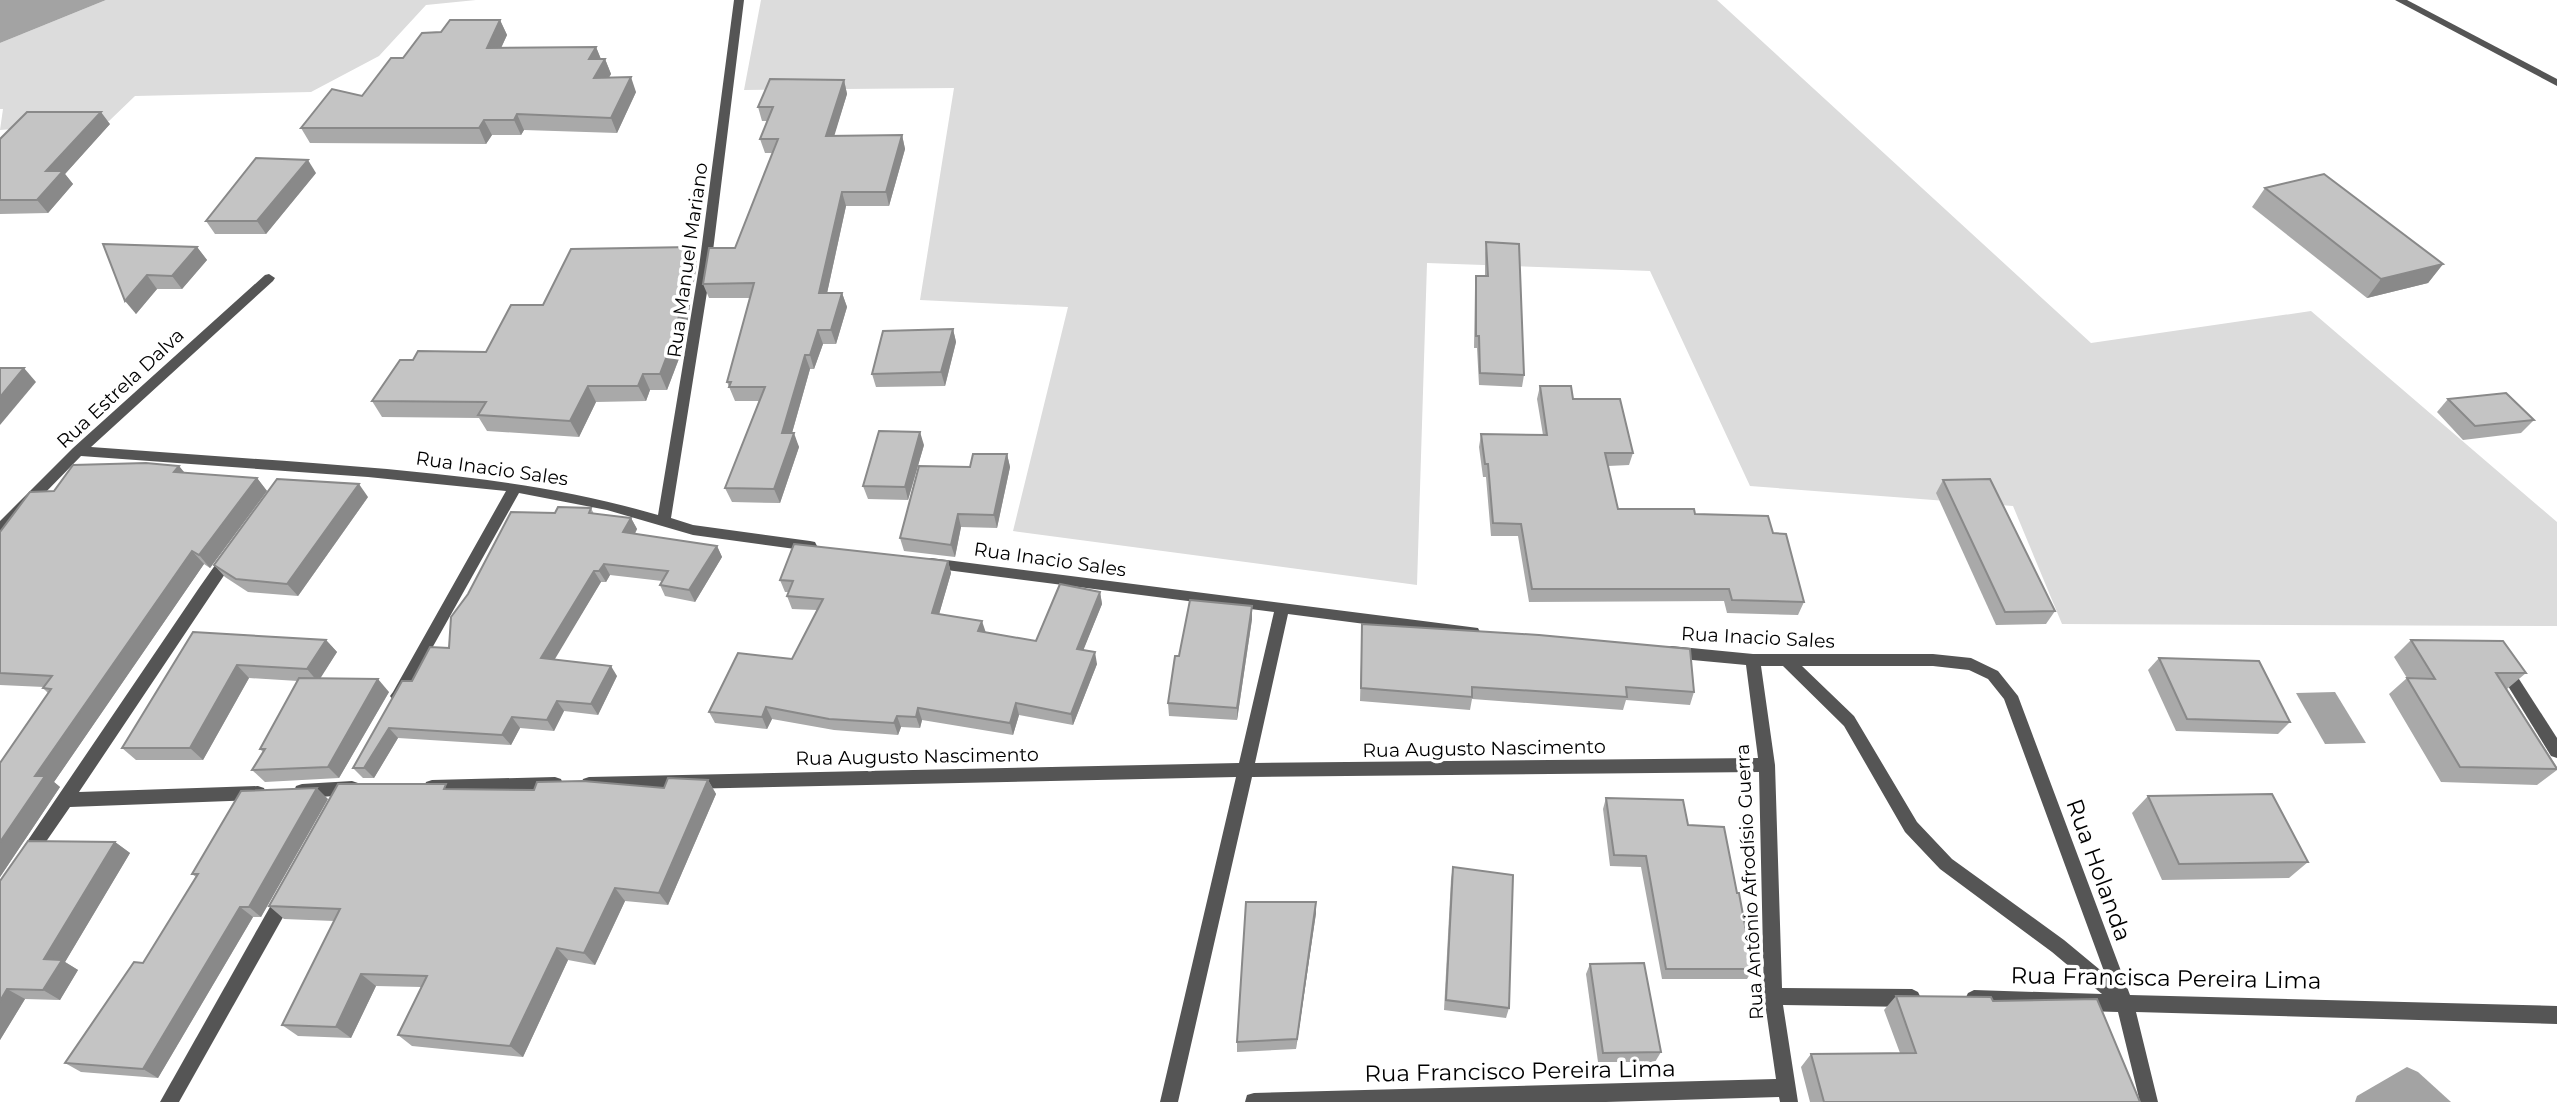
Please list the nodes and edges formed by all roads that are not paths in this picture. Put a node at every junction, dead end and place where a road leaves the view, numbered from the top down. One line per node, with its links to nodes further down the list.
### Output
1 (739, 0): 7 (street, Rua Manuel Mariano)
2 (2400, 0): 3 (street)
3 (2557, 83)
4 (269, 278): 5 (street, Rua Estrela Dalva)
5 (78, 451): 6 (street, Rua Inacio Sales); 8 (street, Rua Estrela Dalva)
6 (515, 487): 7 (street, Rua Inacio Sales); 19 (street)
7 (663, 523): 10 (street, Rua Inacio Sales)
8 (0, 530)
9 (240, 542): 25 (street)
10 (828, 549)
11 (911, 560): 12 (street, Rua Inacio Sales)
12 (1283, 610): 13 (street, Rua Inacio Sales); 22 (street)
13 (1485, 633)
14 (1659, 650): 16 (street, Rua Inacio Sales)
15 (1785, 659): 16 (street, Rua Inacio Sales); 18 (street, Rua Inacio Sales); 31 (street)
16 (1753, 660): 21 (street, Rua Antônio Afrodísio Guerra)
17 (2500, 662): 20 (street)
18 (2010, 696): 31 (street, Rua Holanda)
19 (392, 706)
20 (2557, 751)
21 (1767, 765): 22 (street, Rua Augusto Nascimento); 28 (street, Rua Antônio Afrodísio Guerra)
22 (1244, 770): 23 (street, Rua Augusto Nascimento); 35 (street)
23 (415, 787)
24 (373, 788): 25 (street)
25 (67, 800): 26 (street)
26 (19, 867)
27 (291, 885): 34 (street)
28 (1773, 996): 29 (street); 33 (street, Rua Antônio Afrodísio Guerra)
29 (1935, 998)
30 (1962, 999): 31 (street, Rua Francisca Pereira Lima)
31 (2124, 1001): 32 (street, Rua Francisca Pereira Lima); 37 (street, Rua Holanda)
32 (2557, 1015)
33 (1788, 1095): 36 (street, Rua Francisco Pereira Lima)
34 (169, 1102)
35 (1169, 1102)
36 (1254, 1102)
37 (2149, 1102)

